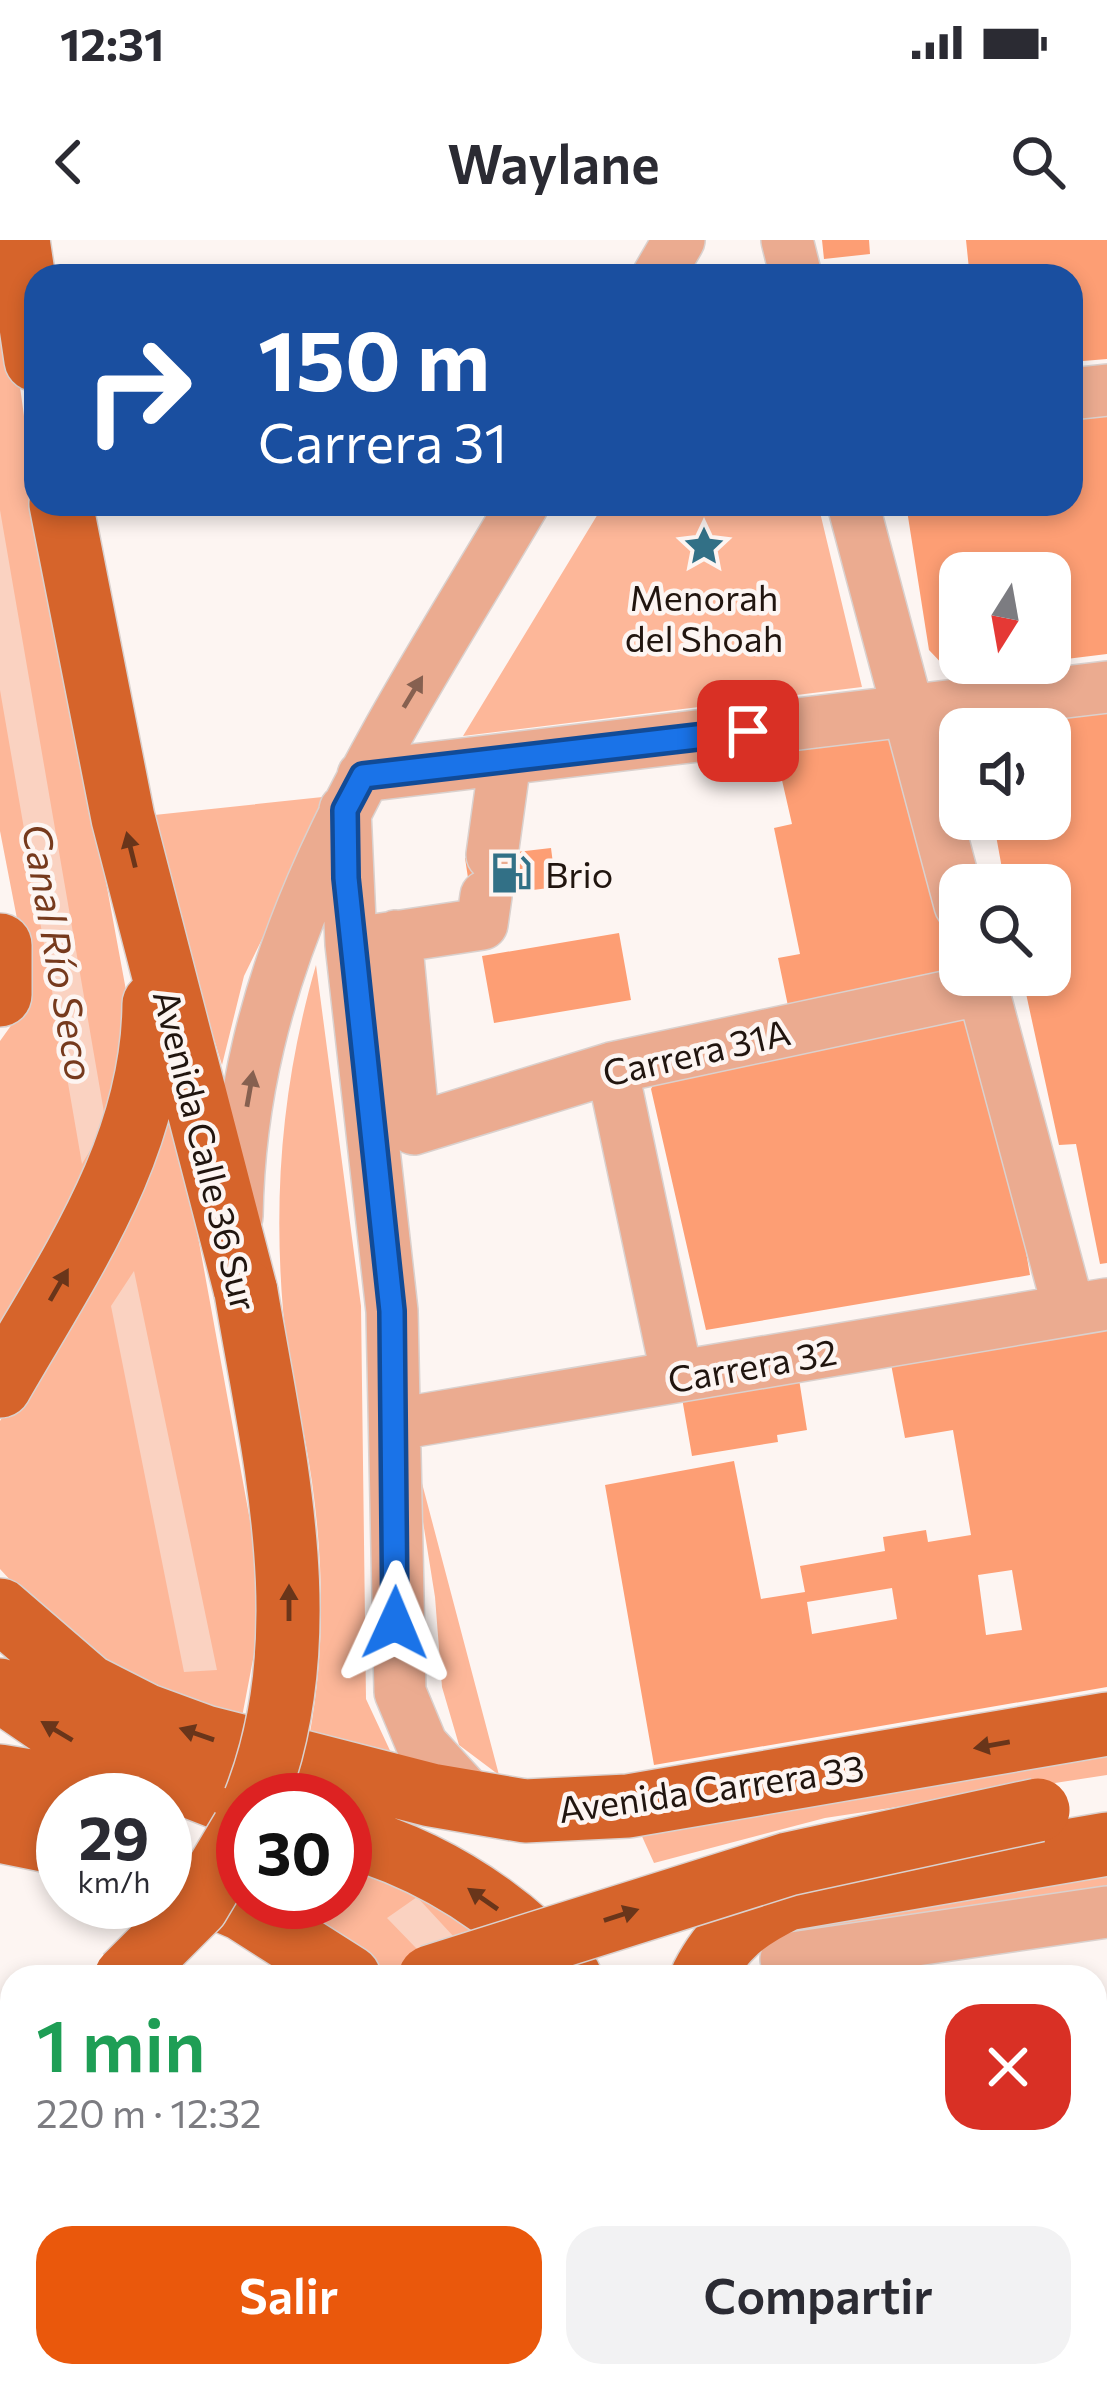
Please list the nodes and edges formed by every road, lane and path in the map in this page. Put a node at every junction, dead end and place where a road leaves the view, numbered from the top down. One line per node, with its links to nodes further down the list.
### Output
1 (18, 240): 2 (main road)
2 (24, 280)
3 (63, 516): 13 (main road, Avenida Calle 36 Sur, one-way to 3)
4 (517, 516): 9 (street, one-way to 4)
5 (856, 516): 7 (street)
6 (1107, 687): 7 (street)
7 (908, 711): 8 (street); 10 (street)
8 (505, 761): 9 (street); 11 (street)
9 (354, 793): 11 (street); 18 (street, one-way to 9)
10 (949, 864)
11 (374, 940): 17 (street, Carrera 31A); 22 (street)
12 (0, 945): 15 (main road)
13 (154, 945): 18 (main road, Avenida Calle 36 Sur); 21 (main road, one-way to 13)
14 (939, 992): 17 (street, Carrera 31A)
15 (0, 994)
16 (986, 996): 19 (street)
17 (612, 1068): 20 (street)
18 (241, 1269): 26 (main road, Avenida Calle 36 Sur, one-way to 18, bridge)
19 (1088, 1307): 20 (street, Carrera 32)
20 (677, 1376): 22 (street, Carrera 32)
21 (0, 1386)
22 (397, 1424): 31 (street)
23 (0, 1610): 31 (main road, Avenida Carrera 33, one-way to 23)
24 (0, 1690): 29 (main road, one-way to 24)
25 (1107, 1724): 31 (main road, Avenida Carrera 33, one-way to 31)
26 (263, 1773)
27 (0, 1776): 28 (main road)
28 (36, 1782)
29 (216, 1796)
30 (1107, 1800): 42 (main road, one-way to 30, bridge)
31 (476, 1804)
32 (0, 1831): 33 (main road)
33 (36, 1838)
34 (372, 1844): 43 (main road, one-way to 34)
35 (1107, 1844): 44 (main road)
36 (216, 1874): 40 (main road, bridge)
37 (192, 1888): 41 (main road)
38 (1107, 1912): 39 (street)
39 (786, 1959)
40 (138, 1965)
41 (330, 1965)
42 (468, 1965)
43 (557, 1965)
44 (708, 1965)

